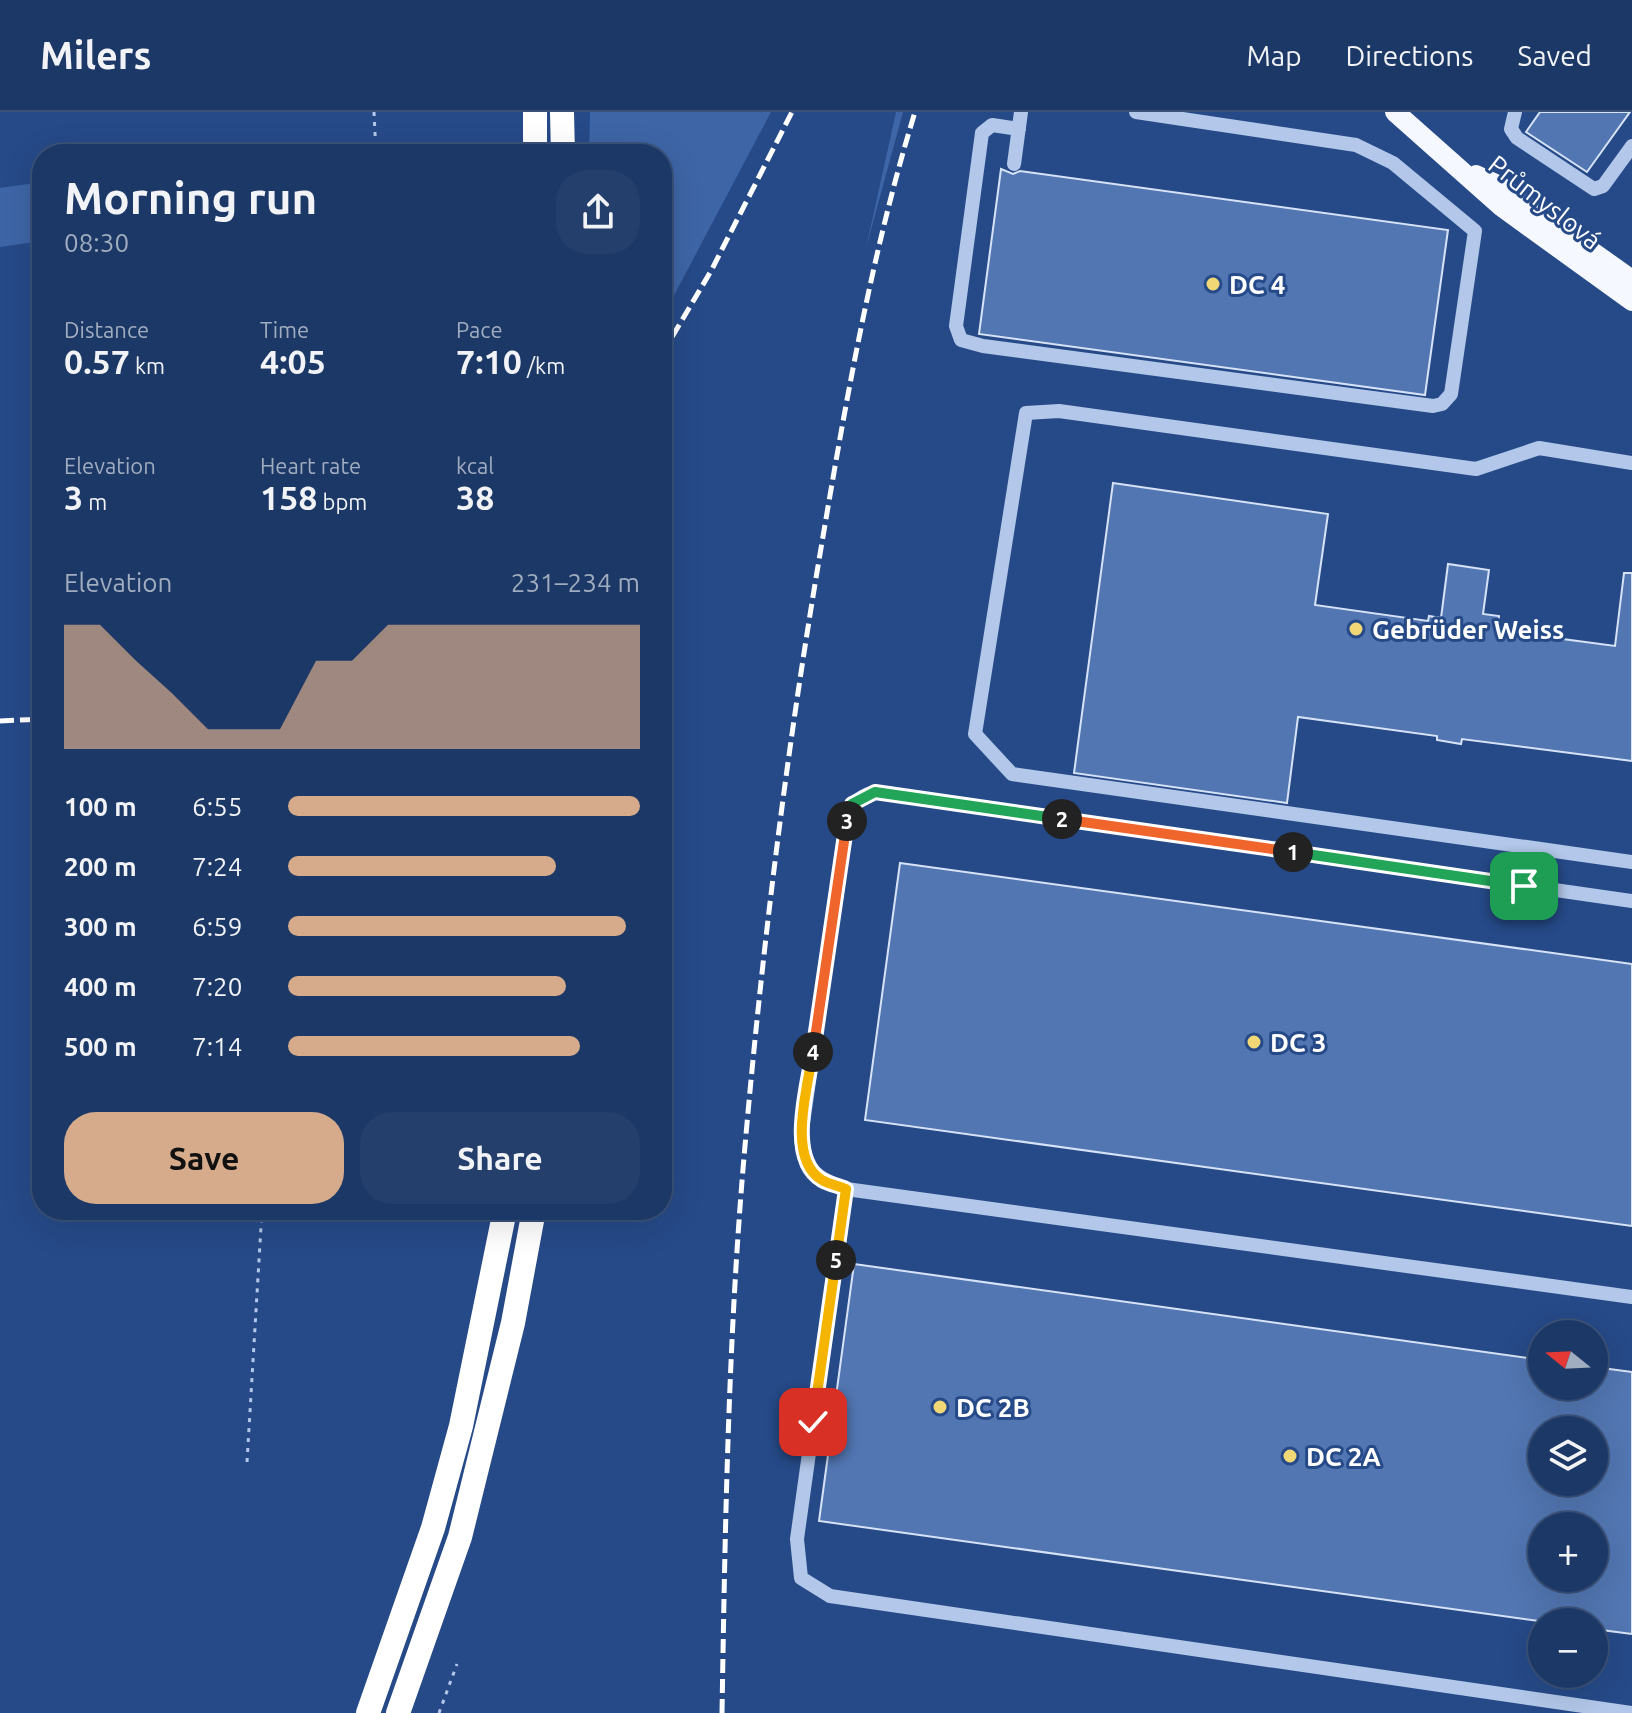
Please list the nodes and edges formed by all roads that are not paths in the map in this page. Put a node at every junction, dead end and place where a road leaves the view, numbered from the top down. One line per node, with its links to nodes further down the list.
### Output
1 (535, 112): 8 (highway)
2 (562, 112): 9 (highway)
3 (1021, 112): 7 (lane)
4 (1136, 112): 7 (lane)
5 (1395, 112): 12 (main road, Průmyslová)
6 (1511, 114): 10 (lane)
7 (1019, 129): 11 (lane)
8 (535, 144)
9 (563, 144)
10 (1632, 146)
11 (1014, 164)
12 (1464, 172): 13 (main road, Průmyslová); 14 (main road, Průmyslová)
13 (1632, 280)
14 (1632, 301)
15 (1632, 463): 16 (lane)
16 (1632, 862)
17 (1632, 901): 18 (lane)
18 (846, 1189): 21 (lane); 24 (lane)
19 (503, 1220): 22 (highway)
20 (532, 1220): 23 (highway)
21 (1632, 1297)
22 (368, 1713)
23 (398, 1713)
24 (1631, 1713)

